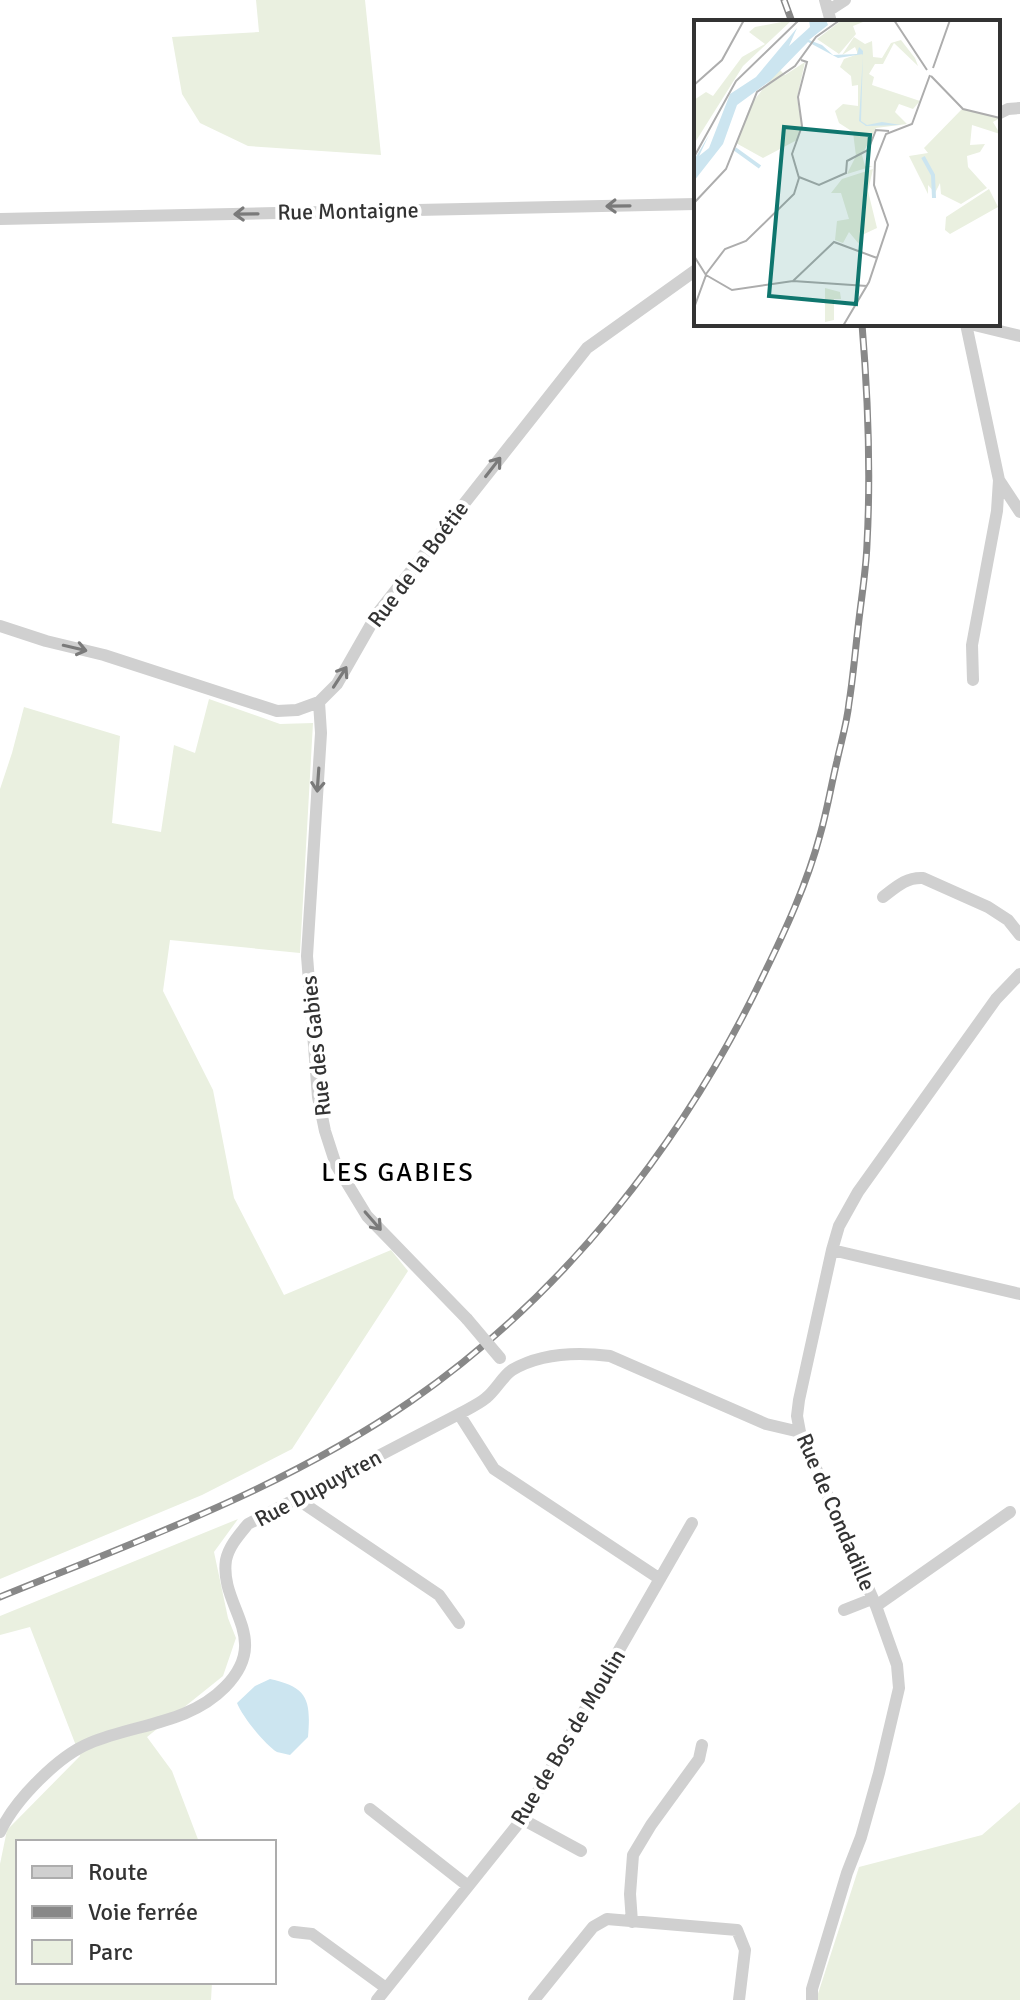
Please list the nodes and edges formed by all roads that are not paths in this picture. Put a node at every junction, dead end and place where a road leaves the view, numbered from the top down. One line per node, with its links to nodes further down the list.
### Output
1 (845, 0): 2 (street)
2 (828, 11)
3 (1020, 108): 4 (street)
4 (1000, 113)
5 (694, 204): 6 (street, Rue Montaigne, one-way to 6)
6 (0, 219)
7 (694, 271): 15 (street, Rue de la Boétie, one-way to 7)
8 (968, 326): 11 (street)
9 (977, 326): 10 (street)
10 (1020, 336)
11 (999, 480): 12 (street); 14 (street)
12 (1020, 512)
13 (0, 626): 15 (street, one-way to 15)
14 (973, 680)
15 (319, 702): 21 (street, Rue des Gabies, one-way to 21, bridge)
16 (883, 897): 17 (street)
17 (1020, 935)
18 (1020, 974): 19 (street, Rue de Condadille)
19 (832, 1250): 20 (street); 23 (street, Rue de Condadille)
20 (1020, 1294)
21 (510, 1371): 22 (street, Rue Dupuytren); 23 (street, Rue Dupuytren)
22 (459, 1414): 24 (street, Rue Dupuytren); 27 (street)
23 (800, 1432): 28 (street, Rue de Condadille)
24 (297, 1499): 30 (street); 34 (street, Rue Dupuytren)
25 (1010, 1512): 28 (street)
26 (692, 1523): 27 (street, Rue de Bos de Moulin)
27 (660, 1579): 33 (street, Rue de Bos de Moulin)
28 (874, 1602): 29 (street); 43 (street, Rue de Condadille)
29 (844, 1610)
30 (459, 1623)
31 (702, 1745): 37 (street)
32 (370, 1809): 36 (street)
33 (522, 1819): 35 (street); 36 (street, Rue de Bos de Moulin)
34 (0, 1832)
35 (581, 1851)
36 (468, 1886): 39 (street, Rue de Bos de Moulin)
37 (632, 1922): 41 (street); 42 (street)
38 (294, 1932): 39 (street)
39 (386, 1988): 40 (street, Rue de Bos de Moulin)
40 (377, 2000)
41 (534, 2000)
42 (739, 2000)
43 (812, 2000)

